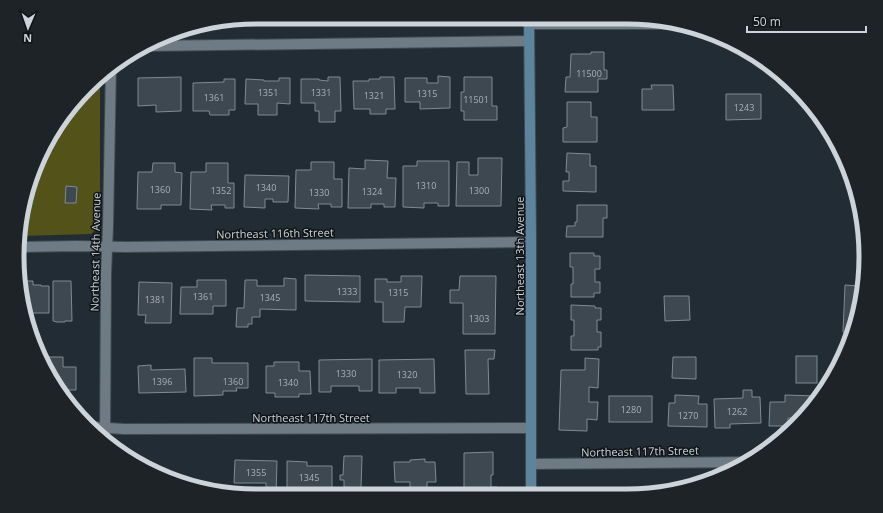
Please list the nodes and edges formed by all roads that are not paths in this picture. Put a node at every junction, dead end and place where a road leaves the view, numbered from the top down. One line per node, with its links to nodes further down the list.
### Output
1 (529, 24): 2 (street, Northeast 13th Avenue)
2 (529, 41): 3 (street); 5 (street, Northeast 13th Avenue)
3 (159, 46)
4 (111, 76): 7 (street, Northeast 14th Avenue)
5 (531, 242): 7 (street, Northeast 116th Street); 8 (street, Northeast 13th Avenue)
6 (24, 247): 7 (street, Northeast 116th Street)
7 (107, 247): 9 (street, Northeast 14th Avenue)
8 (530, 428): 9 (street, Northeast 117th Street); 11 (street, Northeast 13th Avenue)
9 (105, 433)
10 (735, 462): 11 (street, Northeast 117th Street)
11 (530, 464): 12 (street, Northeast 13th Avenue)
12 (531, 489)

